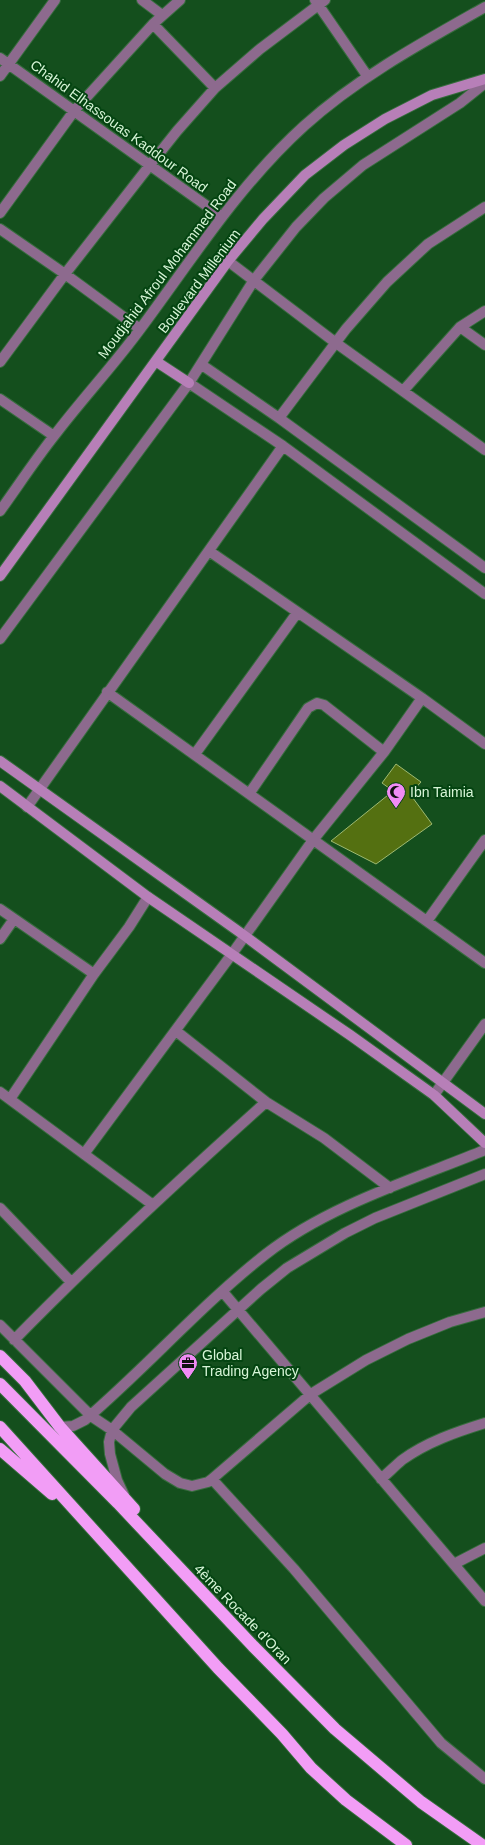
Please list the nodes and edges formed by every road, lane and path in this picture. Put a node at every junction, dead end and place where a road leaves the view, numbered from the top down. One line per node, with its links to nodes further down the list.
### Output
1 (55, 0): 9 (street)
2 (142, 0): 6 (street)
3 (180, 0): 6 (street)
4 (319, 2): 11 (street); 14 (street)
5 (485, 7): 11 (street, Moudjahid Afroul Mohammed Road)
6 (162, 15): 7 (street)
7 (153, 24): 14 (street); 15 (street)
8 (0, 58): 9 (street, Chahid Elhassouas Kaddour Road)
9 (9, 64): 10 (street); 15 (street, Chahid Elhassouas Kaddour Road)
10 (0, 76)
11 (368, 77): 19 (street, Moudjahid Afroul Mohammed Road)
12 (485, 79): 21 (main road, Boulevard Millenium)
13 (485, 83): 23 (street)
14 (215, 88): 16 (street)
15 (74, 111): 16 (street, Chahid Elhassouas Kaddour Road); 18 (street)
16 (150, 165): 19 (street, Chahid Elhassouas Kaddour Road); 22 (street)
17 (485, 208): 27 (street)
18 (0, 213)
19 (221, 216): 26 (street, Moudjahid Afroul Mohammed Road)
20 (0, 229): 22 (street)
21 (228, 261): 23 (street); 30 (main road, Boulevard Millenium)
22 (65, 274): 26 (street); 29 (street)
23 (254, 280): 27 (street); 31 (street)
24 (485, 310): 25 (street)
25 (460, 327): 28 (street); 33 (street)
26 (140, 329): 36 (street, Moudjahid Afroul Mohammed Road)
27 (336, 343): 33 (street); 35 (street)
28 (485, 345)
29 (0, 362)
30 (157, 362): 32 (main road); 42 (main road, Boulevard Millenium)
31 (202, 365): 32 (street); 35 (street)
32 (190, 383): 37 (street); 45 (street)
33 (403, 391): 38 (street)
34 (0, 399): 36 (street)
35 (279, 418): 41 (street)
36 (54, 436): 39 (street, Moudjahid Afroul Mohammed Road)
37 (283, 446): 40 (street); 43 (street)
38 (485, 450)
39 (0, 511)
40 (209, 551): 44 (street); 46 (street)
41 (485, 568)
42 (0, 576)
43 (485, 594)
44 (297, 613): 47 (street); 50 (street)
45 (0, 638)
46 (108, 692): 50 (street); 53 (street)
47 (422, 698): 48 (street); 49 (street)
48 (485, 744)
49 (384, 752): 54 (street); 56 (street)
50 (195, 754): 54 (street)
51 (0, 761): 53 (main road)
52 (0, 786): 55 (main road)
53 (38, 789): 55 (street); 62 (main road)
54 (249, 794): 56 (street)
55 (27, 807): 58 (main road)
56 (313, 840): 61 (street); 62 (street)
57 (485, 840): 61 (street)
58 (148, 897): 64 (main road); 66 (street)
59 (0, 910): 60 (street)
60 (14, 919): 63 (street); 66 (street)
61 (427, 921): 65 (street)
62 (245, 936): 64 (street); 69 (main road)
63 (0, 939)
64 (232, 954): 68 (street); 71 (main road)
65 (485, 963)
66 (94, 974): 72 (street)
67 (485, 1024): 69 (street)
68 (176, 1031): 73 (street); 77 (street)
69 (443, 1083): 71 (street); 74 (main road)
70 (0, 1092): 72 (street)
71 (434, 1095): 75 (main road)
72 (10, 1099): 77 (street)
73 (266, 1102): 79 (street); 80 (street)
74 (485, 1114)
75 (485, 1143)
76 (485, 1150): 79 (street)
77 (84, 1154): 80 (street)
78 (485, 1174): 84 (street)
79 (390, 1188): 83 (street)
80 (153, 1205): 82 (street)
81 (0, 1208): 82 (street)
82 (71, 1282): 87 (street)
83 (222, 1292): 84 (street); 91 (street)
84 (238, 1310): 90 (street); 95 (street)
85 (485, 1312): 90 (street)
86 (0, 1325): 87 (street)
87 (14, 1340): 91 (street)
88 (0, 1356): 94 (highway)
89 (0, 1384): 101 (highway, 4ème Rocade d'Oran)
90 (311, 1394): 97 (street); 98 (street)
91 (91, 1416): 94 (street); 95 (street)
92 (485, 1423): 98 (street)
93 (0, 1427): 100 (highway)
94 (60, 1427): 99 (highway)
95 (112, 1430): 97 (street); 99 (street)
96 (0, 1449): 100 (highway)
97 (212, 1479): 105 (street)
98 (381, 1480): 103 (street)
99 (125, 1498): 101 (highway)
100 (85, 1522): 106 (highway)
101 (152, 1539): 107 (highway, 4ème Rocade d'Oran)
102 (485, 1548): 103 (street)
103 (454, 1564): 104 (street)
104 (485, 1601)
105 (485, 1779)
106 (406, 1845)
107 (482, 1845)

